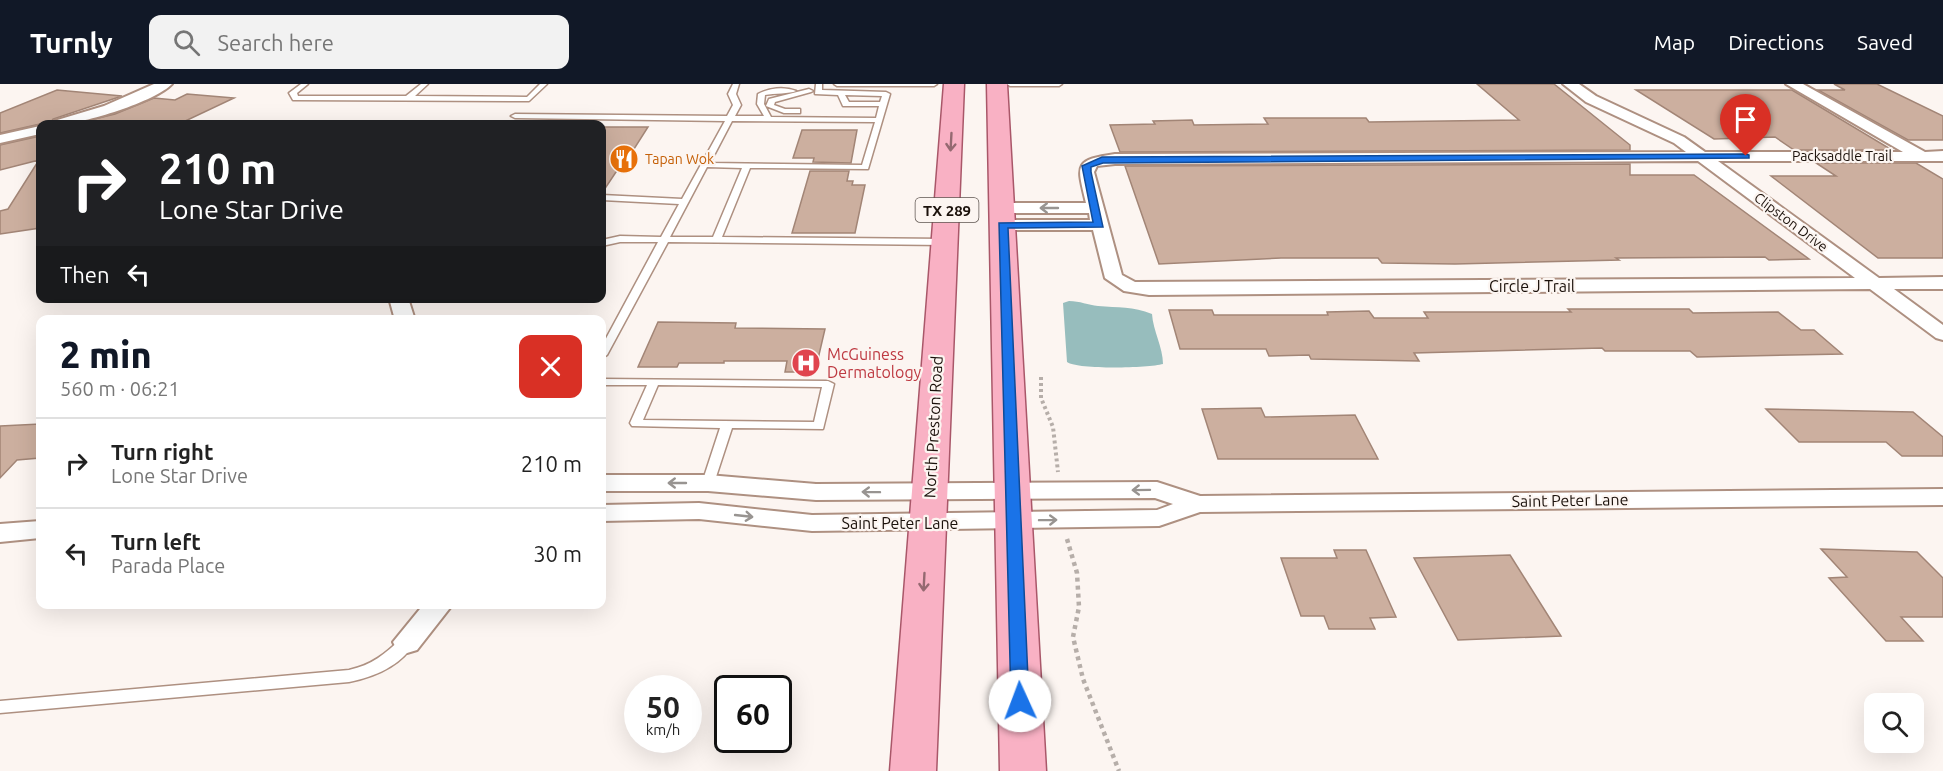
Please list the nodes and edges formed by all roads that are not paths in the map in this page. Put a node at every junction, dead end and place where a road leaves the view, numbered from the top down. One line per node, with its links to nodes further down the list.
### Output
1 (165, 84): 24 (street)
2 (424, 84): 16 (lane)
3 (544, 84): 17 (lane)
4 (736, 84): 22 (lane)
5 (837, 84): 6 (lane)
6 (934, 84)
7 (954, 84): 41 (main road, North Preston Road / TX 289, one-way to 41)
8 (997, 84): 36 (main road, TX 289)
9 (1010, 84): 10 (lane)
10 (1059, 84)
11 (1570, 84): 28 (street, Clipston Drive)
12 (1793, 84): 29 (street)
13 (308, 86): 16 (lane)
14 (819, 88): 15 (lane); 21 (lane)
15 (809, 91): 18 (lane); 23 (lane)
16 (407, 99): 17 (lane)
17 (529, 99): 20 (lane)
18 (851, 113)
19 (864, 113): 21 (lane)
20 (514, 116): 22 (lane); 25 (lane)
21 (880, 117): 23 (lane); 32 (lane)
22 (731, 118): 23 (lane); 31 (lane)
23 (769, 119)
24 (72, 120)
25 (511, 120)
26 (36, 131): 27 (street)
27 (0, 139)
28 (1702, 156): 29 (street, Packsaddle Trail); 35 (street, Packsaddle Trail); 42 (street, Clipston Drive)
29 (1922, 156): 30 (street, Packsaddle Trail)
30 (1943, 156)
31 (706, 165): 32 (lane); 34 (lane)
32 (747, 165): 39 (lane)
33 (606, 197): 34 (lane)
34 (686, 202): 38 (lane)
35 (1096, 208): 36 (street, one-way to 36); 37 (street)
36 (1002, 216): 37 (street); 53 (main road, TX 289)
37 (1099, 225): 42 (street, Circle J Trail)
38 (666, 240): 39 (lane); 40 (lane); 45 (lane)
39 (716, 240): 41 (lane)
40 (606, 242)
41 (945, 243): 54 (main road, North Preston Road / TX 289)
42 (1874, 284): 43 (street, Circle J Trail); 44 (street, Clipston Drive)
43 (1943, 284)
44 (1943, 334)
45 (606, 348)
46 (606, 382): 47 (lane)
47 (654, 382): 48 (lane); 48 (lane)
48 (727, 424): 50 (lane)
49 (606, 483): 50 (street, Saint Peter Lane, one-way to 49)
50 (708, 483): 54 (street, Saint Peter Lane, one-way to 50)
51 (1943, 497): 52 (street, Saint Peter Lane)
52 (1198, 504): 53 (street, Saint Peter Lane, one-way to 52); 53 (street, Saint Peter Lane, one-way to 53)
53 (1011, 507): 54 (street, Saint Peter Lane); 62 (main road, TX 289)
54 (928, 508): 55 (street, Saint Peter Lane, one-way to 54); 61 (main road, North Preston Road / TX 289, one-way to 61)
55 (606, 513)
56 (36, 530): 57 (street)
57 (0, 533)
58 (436, 609): 59 (street)
59 (407, 642): 60 (lane)
60 (0, 707)
61 (913, 771)
62 (1023, 771)

